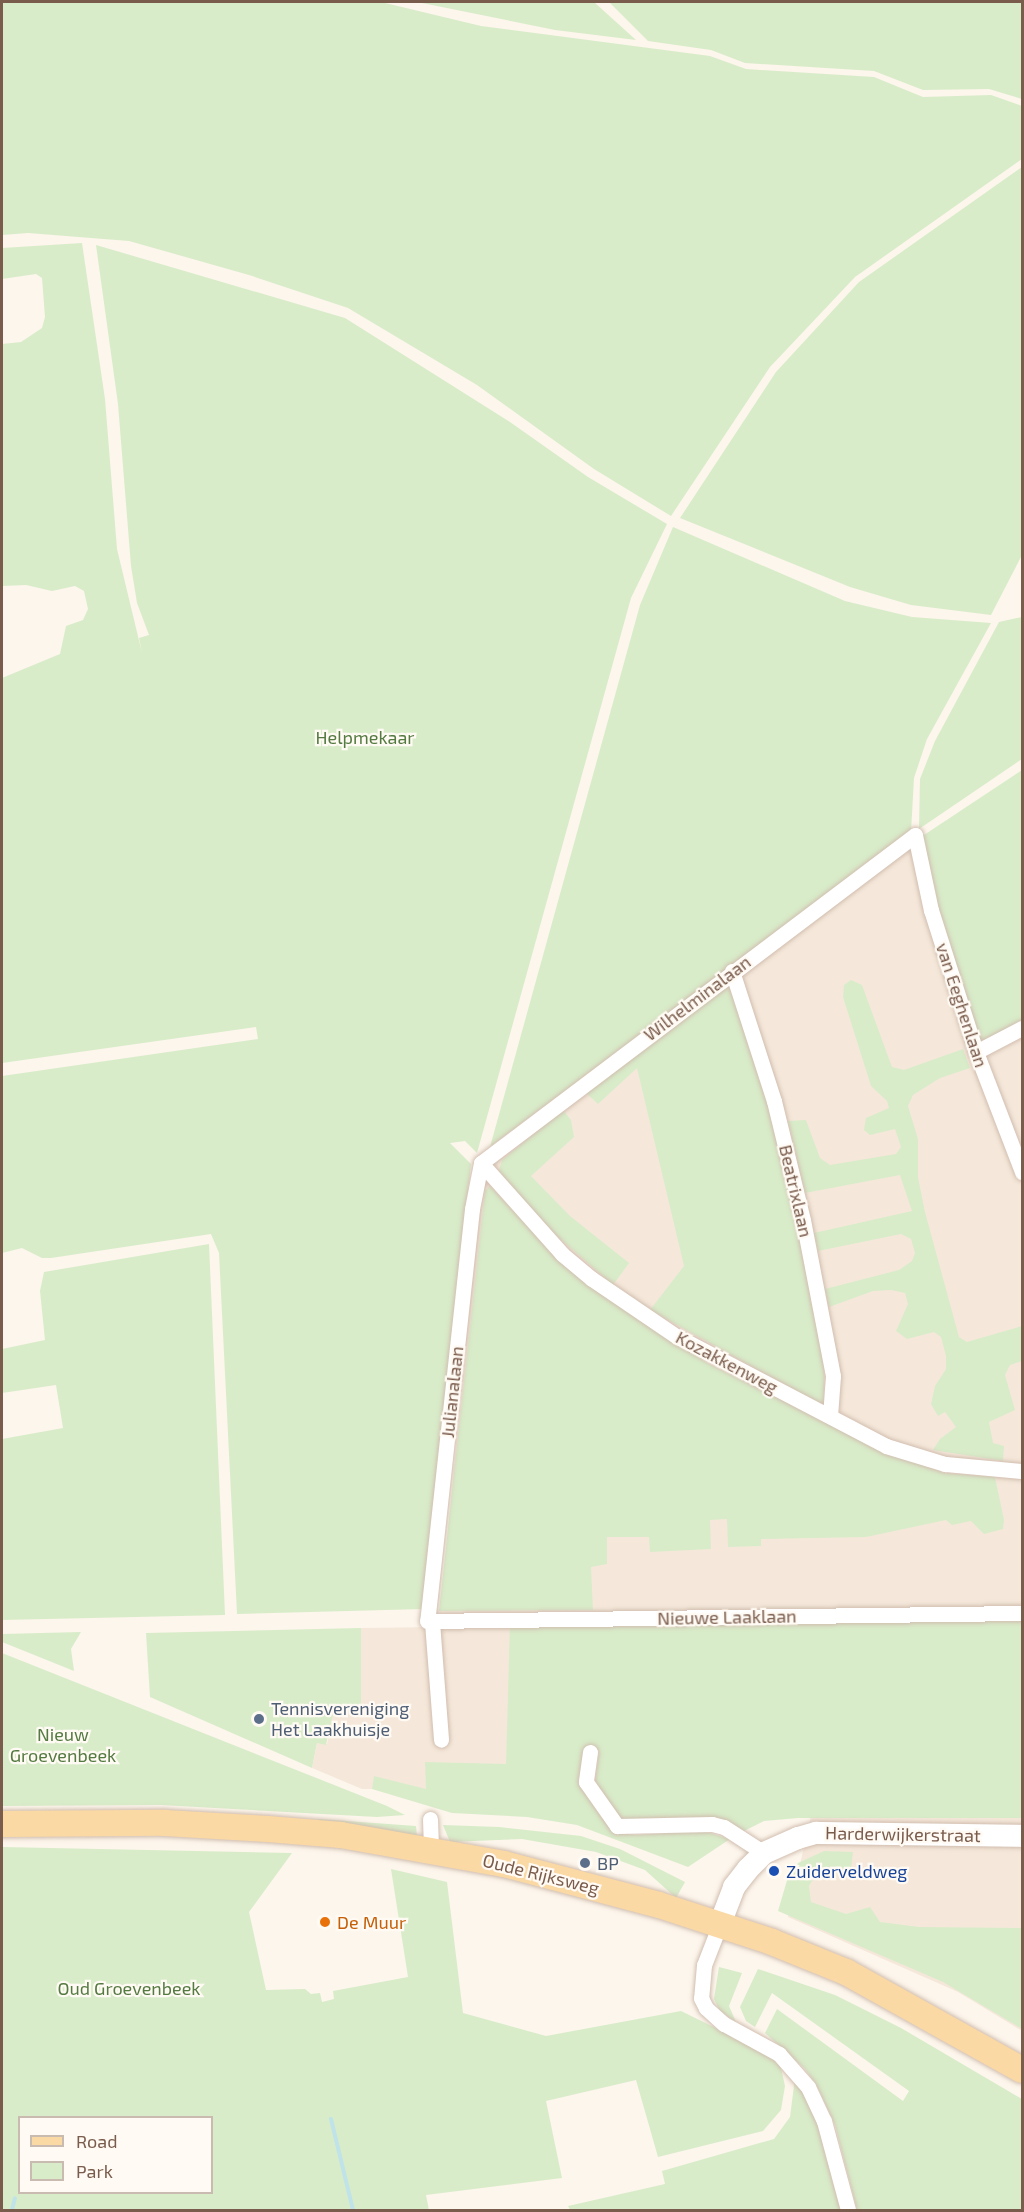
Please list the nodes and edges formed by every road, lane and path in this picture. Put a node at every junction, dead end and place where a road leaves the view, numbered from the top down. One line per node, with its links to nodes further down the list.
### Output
1 (915, 835): 2 (street, Wilhelminalaan); 4 (street, van Eeghenlaan)
2 (732, 971): 5 (street, Wilhelminalaan); 7 (street, Beatrixlaan)
3 (1023, 1028): 4 (street)
4 (976, 1052): 6 (street, van Eeghenlaan)
5 (481, 1163): 7 (street, Kozakkenweg); 10 (street, Julianalaan)
6 (1023, 1172)
7 (830, 1416): 8 (street, Kozakkenweg)
8 (1023, 1471)
9 (1023, 1613): 10 (street, Nieuwe Laaklaan)
10 (430, 1622): 11 (street)
11 (441, 1740)
12 (590, 1752): 17 (street)
13 (430, 1819): 16 (street)
14 (12, 1824): 16 (main road, Oude Rijksweg)
15 (1023, 1836): 17 (main road, Harderwijkerstraat)
16 (431, 1849): 18 (main road, Oude Rijksweg)
17 (764, 1853): 18 (main road, Harderwijkerstraat)
18 (720, 1924): 19 (main road, Oude Rijksweg); 20 (street)
19 (1023, 2070)
20 (848, 2211)

